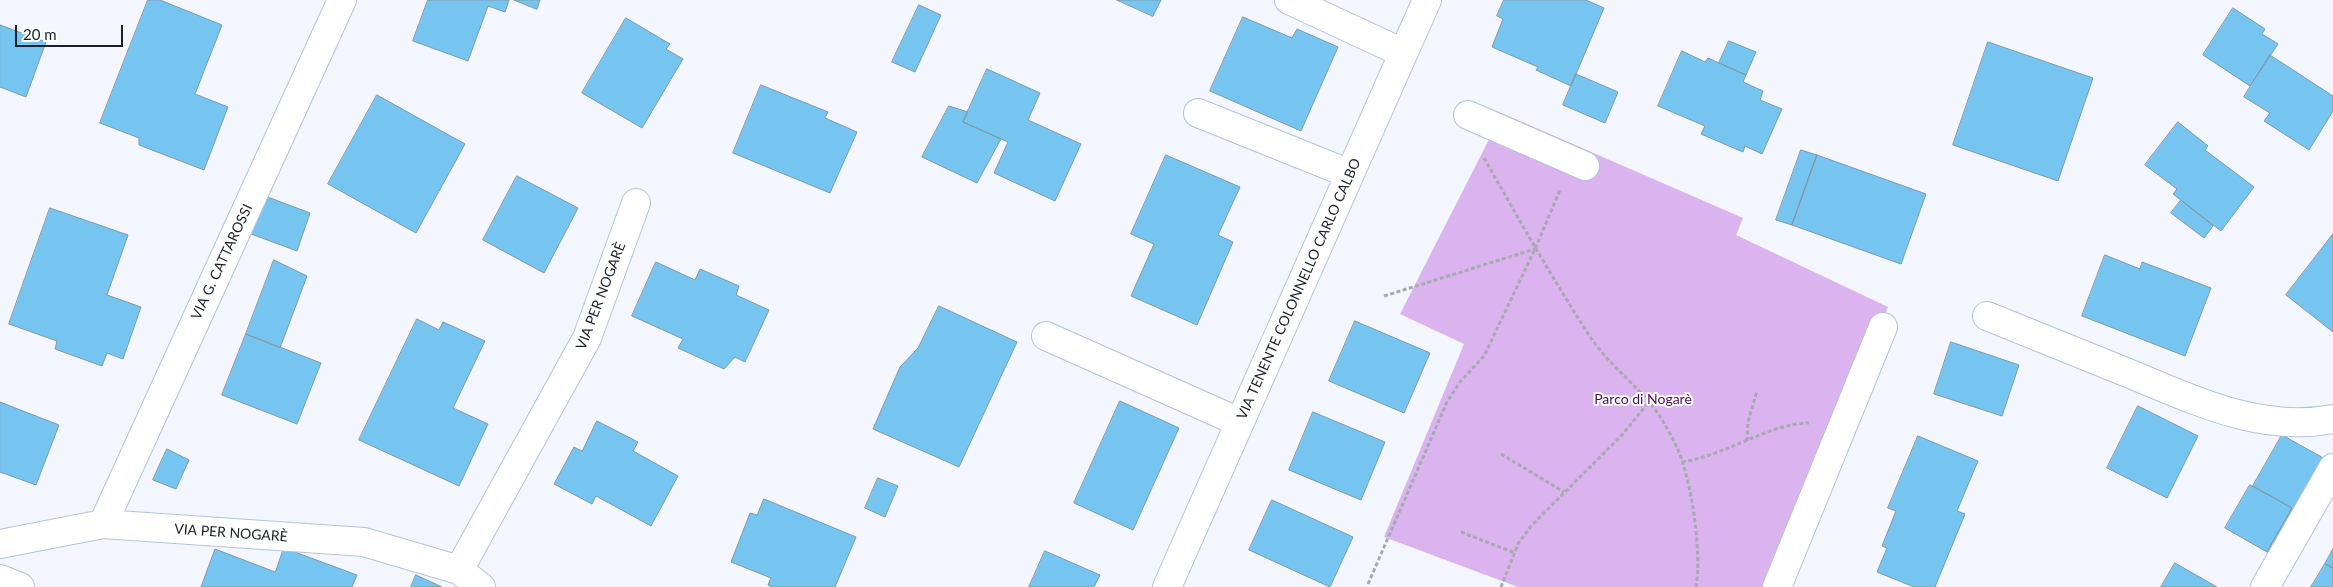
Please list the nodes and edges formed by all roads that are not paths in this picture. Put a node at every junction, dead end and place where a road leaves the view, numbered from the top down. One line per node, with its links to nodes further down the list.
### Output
1 (342, 0): 16 (street, VIA G. CATTAROSSI)
2 (1289, 0): 4 (street)
3 (1426, 0): 4 (street, VIA TENENTE COLONNELLO CARLO CALBO)
4 (1403, 53): 8 (street, VIA TENENTE COLONNELLO CARLO CALBO)
5 (1198, 113): 8 (street)
6 (1468, 115): 7 (street)
7 (1579, 163)
8 (1350, 174): 14 (street, VIA TENENTE COLONNELLO CARLO CALBO)
9 (636, 203): 18 (street, VIA PER NOGARÈ)
10 (1987, 316): 13 (street)
11 (1883, 327): 23 (street)
12 (1046, 336): 14 (street)
13 (2333, 419)
14 (1240, 422): 20 (street, VIA TENENTE COLONNELLO CARLO CALBO)
15 (2333, 468): 24 (street)
16 (103, 524): 17 (street, VIA PER NOGARÈ); 18 (street, VIA PER NOGARÈ)
17 (0, 544)
18 (459, 570): 22 (street, VIA PER NOGARÈ)
19 (0, 579): 21 (street)
20 (1175, 584)
21 (20, 587)
22 (481, 587)
23 (1777, 587)
24 (2265, 587)

